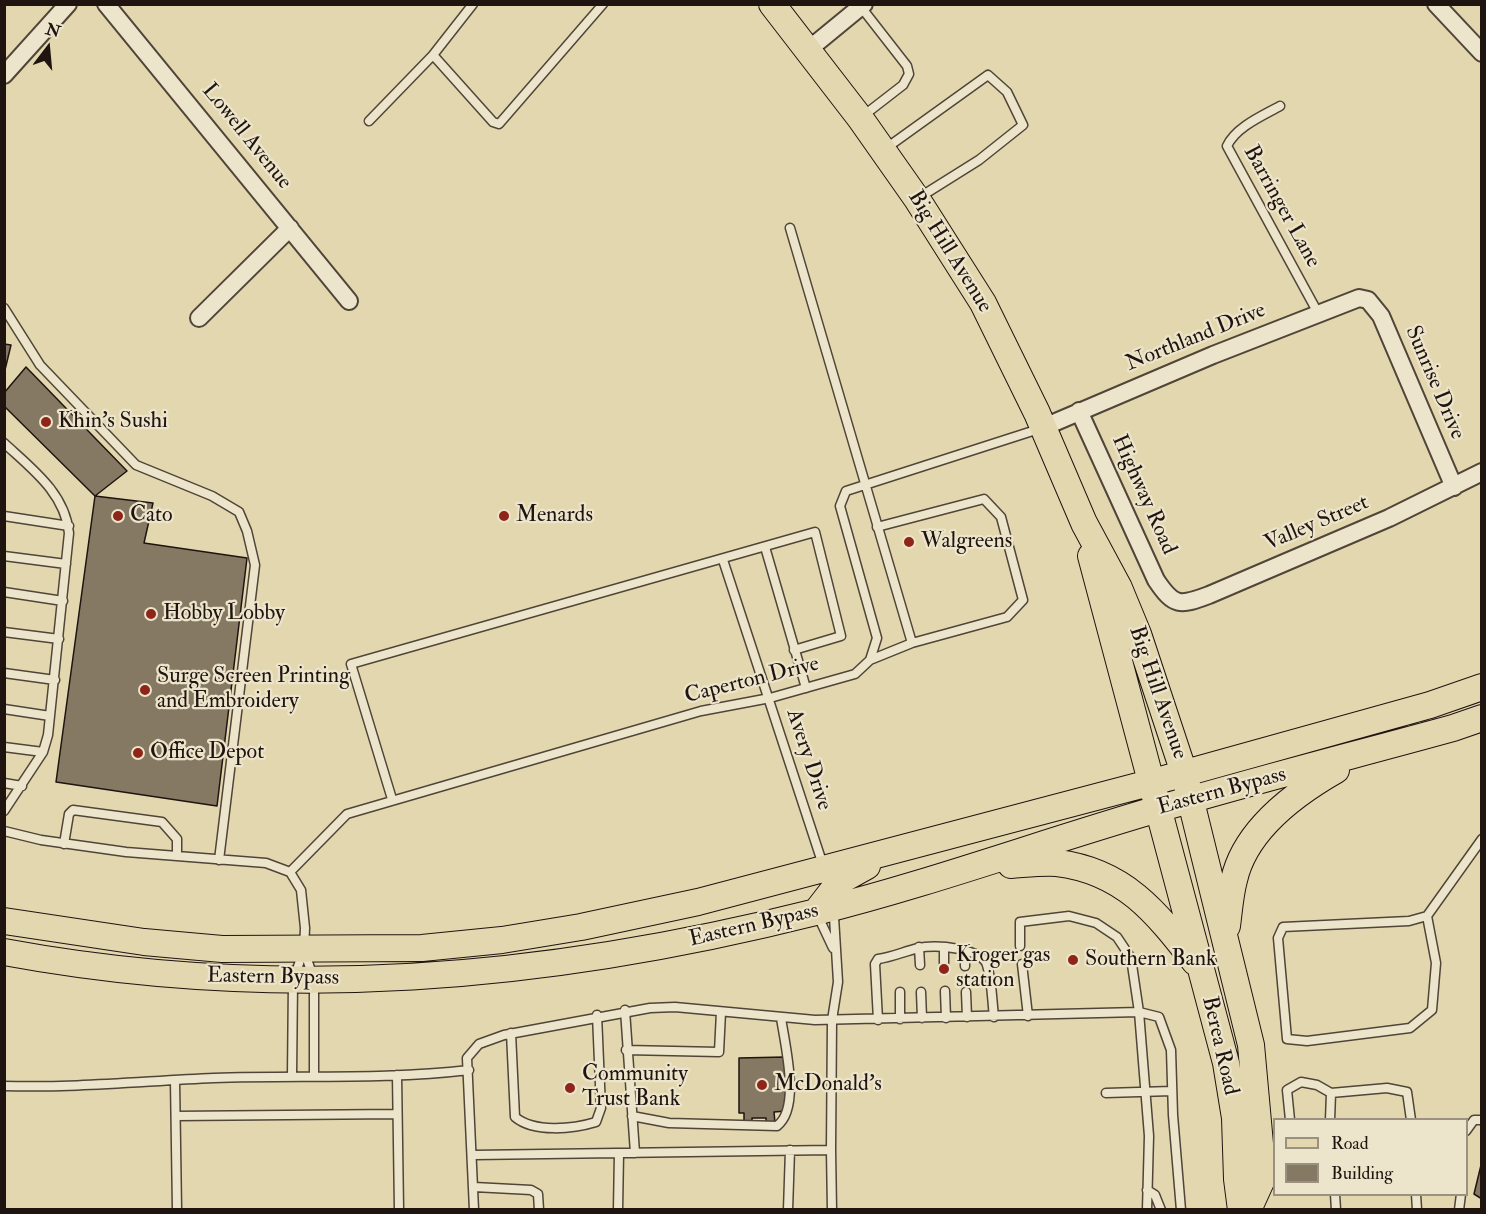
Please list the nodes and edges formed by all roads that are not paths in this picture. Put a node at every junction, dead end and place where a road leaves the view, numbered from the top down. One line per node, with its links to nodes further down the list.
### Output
1 (68, 4): 11 (street)
2 (106, 4): 17 (street, Lowell Avenue)
3 (473, 4): 10 (lane)
4 (603, 4): 10 (lane)
5 (772, 4): 8 (main road, Big Hill Avenue)
6 (1436, 4): 9 (street)
7 (863, 6): 8 (street); 13 (lane)
8 (808, 50): 13 (main road, Big Hill Avenue)
9 (1482, 53)
10 (433, 55): 14 (lane)
11 (4, 75)
12 (1280, 106): 22 (lane, Barringer Lane)
13 (860, 118): 15 (main road, Big Hill Avenue)
14 (369, 121)
15 (883, 150): 16 (main road, Big Hill Avenue); 16 (lane)
16 (917, 199): 25 (main road, Big Hill Avenue)
17 (290, 228): 20 (street, Lowell Avenue); 23 (street)
18 (790, 228): 28 (lane)
19 (1368, 300): 22 (street, Northland Drive); 29 (street, Sunrise Drive)
20 (350, 301)
21 (4, 308): 70 (lane)
22 (1318, 313): 24 (street, Northland Drive)
23 (199, 318)
24 (1079, 411): 25 (street, Northland Drive); 39 (street, Highway Road)
25 (1044, 427): 28 (lane); 31 (main road, Big Hill Avenue)
26 (7, 449): 32 (lane)
27 (1482, 472): 29 (street, Valley Street)
28 (866, 484): 33 (lane); 45 (lane)
29 (1454, 486): 39 (street, Valley Street)
30 (4, 516): 32 (lane)
31 (1084, 523): 57 (main road, Big Hill Avenue); 58 (main road, Big Hill Avenue)
32 (69, 526): 37 (lane)
33 (877, 527): 43 (lane); 43 (lane, Caperton Drive)
34 (765, 548): 36 (lane); 44 (lane); 44 (lane)
35 (4, 556): 37 (lane)
36 (723, 560): 50 (lane, Avery Drive); 61 (lane)
37 (66, 564): 40 (lane)
38 (4, 592): 40 (lane)
39 (1167, 597)
40 (63, 601): 42 (lane)
41 (4, 632): 42 (lane)
42 (59, 639): 47 (lane)
43 (912, 643): 45 (lane, Caperton Drive)
44 (795, 650): 49 (lane)
45 (870, 660): 49 (lane, Caperton Drive)
46 (4, 673): 47 (lane)
47 (55, 680): 52 (lane)
48 (1482, 687): 57 (main road, Eastern Bypass)
49 (806, 688): 50 (lane, Caperton Drive)
50 (770, 698): 61 (lane, Caperton Drive); 72 (lane, Avery Drive)
51 (4, 709): 52 (lane)
52 (51, 716): 55 (lane)
53 (1482, 718): 56 (main road, Eastern Bypass)
54 (4, 747): 55 (lane)
55 (43, 752): 60 (lane)
56 (1367, 752): 62 (main road, Eastern Bypass); 77 (main road)
57 (1184, 773): 58 (main road, Eastern Bypass); 62 (main road, Big Hill Avenue)
58 (1153, 782): 63 (main road, Berea Road); 66 (main road, Eastern Bypass)
59 (4, 783): 60 (lane)
60 (22, 786): 64 (lane)
61 (392, 799): 73 (lane, Caperton Drive)
62 (1191, 800): 63 (main road, Eastern Bypass); 77 (main road, Berea Road)
63 (1159, 809): 71 (main road, Eastern Bypass); 91 (main road, Berea Road)
64 (4, 811)
65 (4, 831): 68 (lane)
66 (937, 839): 72 (main road, Eastern Bypass); 74 (main road)
67 (1482, 839): 75 (lane)
68 (64, 844): 69 (lane); 69 (lane)
69 (177, 856): 70 (lane)
70 (219, 860): 73 (lane)
71 (978, 866): 74 (main road, Eastern Bypass); 91 (main road)
72 (824, 869): 81 (main road, Eastern Bypass)
73 (290, 872): 81 (lane)
74 (827, 909): 84 (lane); 84 (lane); 92 (main road, Eastern Bypass)
75 (1427, 916): 75 (lane)
76 (4, 921): 81 (main road, Eastern Bypass)
77 (1225, 938): 148 (main road, Berea Road)
78 (1020, 946): 99 (lane)
79 (920, 947): 80 (lane); 85 (lane); 88 (lane)
80 (944, 947): 82 (lane); 86 (lane)
81 (304, 949): 92 (lane); 92 (lane)
82 (965, 951): 90 (lane); 103 (lane)
83 (4, 952): 92 (main road, Eastern Bypass)
84 (835, 952): 108 (lane)
85 (899, 955): 89 (lane); 109 (lane)
86 (944, 963)
87 (1022, 964): 101 (lane)
88 (920, 965)
89 (899, 966)
90 (965, 966)
91 (1202, 971): 147 (main road, Berea Road)
92 (303, 980): 114 (lane); 115 (lane)
93 (945, 991): 106 (lane)
94 (900, 992): 107 (lane)
95 (921, 992): 105 (lane)
96 (966, 992): 102 (lane)
97 (625, 1010): 98 (lane); 100 (lane); 111 (lane)
98 (721, 1012): 104 (lane); 111 (lane)
99 (1139, 1012): 101 (lane); 118 (lane); 119 (lane)
100 (597, 1016): 110 (lane); 110 (lane)
101 (1028, 1016): 103 (lane)
102 (967, 1017): 103 (lane); 106 (lane)
103 (994, 1017)
104 (781, 1018): 108 (lane); 124 (lane)
105 (922, 1018): 106 (lane); 107 (lane)
106 (946, 1018)
107 (900, 1019): 109 (lane)
108 (832, 1020): 109 (lane); 131 (lane)
109 (878, 1020)
110 (511, 1033): 112 (lane)
111 (626, 1050): 124 (lane)
112 (469, 1070): 113 (lane); 134 (lane)
113 (397, 1075): 115 (lane); 122 (lane)
114 (292, 1076): 115 (lane); 116 (lane)
115 (314, 1076)
116 (175, 1081): 117 (lane); 123 (lane)
117 (4, 1086)
118 (1172, 1090): 119 (lane); 146 (lane)
119 (1146, 1092): 120 (lane); 136 (lane)
120 (1106, 1093)
121 (1331, 1093): 125 (lane); 126 (lane); 127 (lane)
122 (397, 1114): 123 (lane); 138 (lane)
123 (176, 1116): 137 (lane)
124 (632, 1116): 133 (lane)
125 (1290, 1118)
126 (1330, 1118)
127 (1411, 1118)
128 (1482, 1120): 129 (lane)
129 (1468, 1129)
130 (790, 1150): 131 (lane); 133 (lane); 142 (lane)
131 (831, 1150): 143 (lane)
132 (619, 1153): 133 (lane); 134 (lane); 141 (lane)
133 (635, 1153)
134 (474, 1155): 135 (lane)
135 (474, 1187): 139 (lane); 140 (lane)
136 (1148, 1190): 144 (lane); 145 (lane)
137 (177, 1209)
138 (399, 1209)
139 (474, 1209)
140 (538, 1209)
141 (618, 1209)
142 (788, 1209)
143 (832, 1209)
144 (1147, 1209)
145 (1161, 1209)
146 (1181, 1209)
147 (1241, 1209)
148 (1248, 1209)

